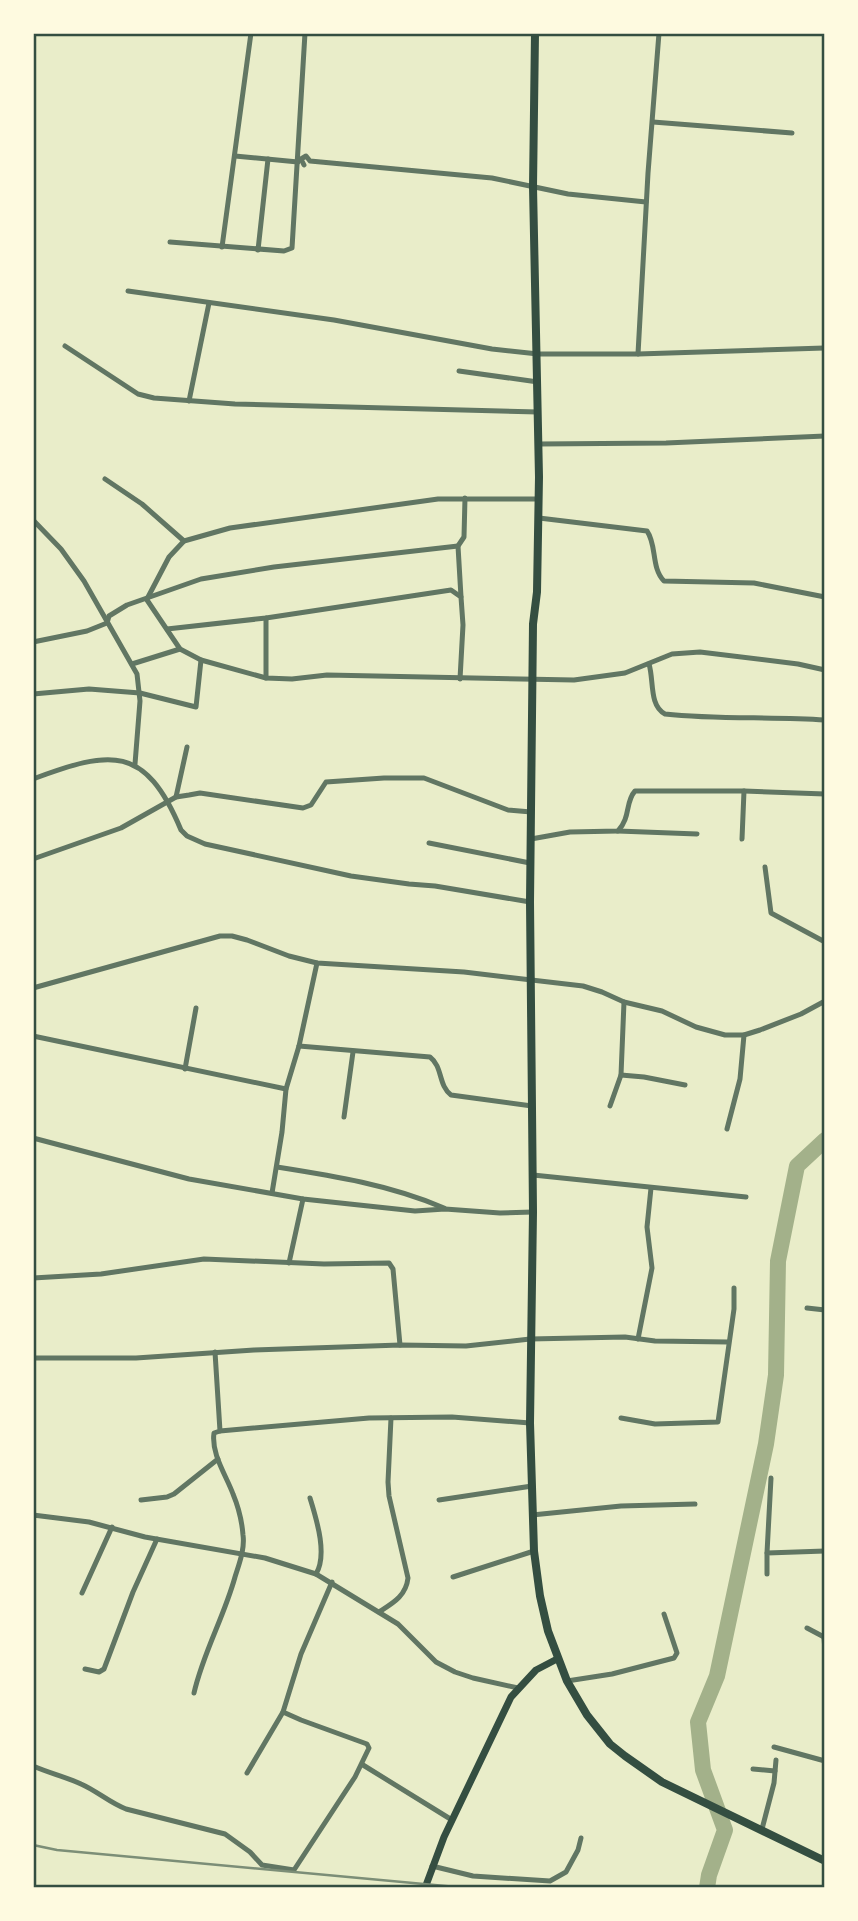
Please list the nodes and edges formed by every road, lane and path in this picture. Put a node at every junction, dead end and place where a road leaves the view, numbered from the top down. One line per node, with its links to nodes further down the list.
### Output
1 (251, 33): 7 (street)
2 (304, 33): 9 (street)
3 (535, 33): 10 (main road)
4 (659, 33): 5 (street)
5 (653, 122): 6 (street); 11 (street)
6 (792, 133)
7 (235, 156): 8 (street); 13 (street)
8 (268, 159): 9 (street); 14 (street)
9 (299, 162): 10 (street); 14 (street)
10 (533, 187): 11 (street); 19 (main road)
11 (646, 202): 20 (street)
12 (170, 242): 13 (street)
13 (222, 247): 14 (street)
14 (258, 250)
15 (128, 291): 16 (street)
16 (209, 303): 19 (street); 23 (street)
17 (65, 346): 23 (street)
18 (824, 348): 20 (street)
19 (538, 354): 20 (street); 22 (main road)
20 (638, 354)
21 (459, 371): 22 (street)
22 (538, 382): 24 (main road)
23 (189, 401): 24 (street)
24 (538, 412): 26 (main road)
25 (825, 436): 26 (street)
26 (539, 444): 29 (main road)
27 (105, 480): 32 (street)
28 (465, 498): 29 (street); 32 (street); 33 (street)
29 (538, 499): 30 (main road)
30 (539, 518): 35 (street); 48 (main road)
31 (33, 520): 38 (street)
32 (184, 541): 36 (street)
33 (458, 545): 34 (street); 36 (street)
34 (461, 597): 37 (street); 47 (street)
35 (825, 597)
36 (147, 600): 38 (street); 39 (street)
37 (266, 618): 39 (street); 46 (street)
38 (107, 623): 40 (street); 43 (street)
39 (167, 629): 41 (street)
40 (33, 642)
41 (180, 649): 42 (street); 43 (street)
42 (201, 660): 46 (street); 49 (street)
43 (132, 664): 49 (street)
44 (649, 664): 45 (street); 48 (street); 51 (street)
45 (825, 670)
46 (266, 678): 47 (street)
47 (460, 679): 48 (street)
48 (533, 680): 59 (main road)
49 (140, 693): 50 (street); 53 (street)
50 (33, 694)
51 (825, 720)
52 (187, 747): 57 (street)
53 (135, 764): 54 (street); 58 (street)
54 (33, 779)
55 (744, 791): 56 (street); 60 (street); 63 (street)
56 (825, 794)
57 (176, 797): 58 (street); 59 (street)
58 (166, 802): 65 (street); 68 (street)
59 (531, 811): 62 (main road)
60 (618, 831): 61 (street); 62 (street)
61 (697, 834)
62 (531, 839): 66 (main road)
63 (742, 839)
64 (429, 843): 66 (street)
65 (33, 859)
66 (530, 863): 68 (main road)
67 (765, 867): 69 (street)
68 (530, 902): 71 (main road)
69 (825, 942)
70 (317, 963): 71 (street); 72 (street); 78 (street)
71 (530, 981): 74 (street); 84 (main road)
72 (33, 988)
73 (825, 1001): 76 (street)
74 (624, 1002): 76 (street); 81 (street)
75 (196, 1008): 80 (street)
76 (744, 1034): 87 (street)
77 (33, 1037): 80 (street)
78 (299, 1046): 79 (street); 83 (street)
79 (353, 1052): 84 (street); 86 (street)
80 (186, 1069): 83 (street)
81 (621, 1075): 82 (street); 85 (street)
82 (685, 1085)
83 (286, 1089): 89 (street)
84 (532, 1106): 90 (main road)
85 (610, 1106)
86 (344, 1117)
87 (727, 1129)
88 (33, 1138): 92 (street)
89 (277, 1167): 92 (street); 95 (street)
90 (533, 1175): 91 (street); 96 (main road)
91 (651, 1188): 93 (street); 103 (street)
92 (272, 1192): 94 (street)
93 (746, 1197)
94 (303, 1199): 95 (street); 97 (street)
95 (445, 1209): 96 (street)
96 (533, 1212): 102 (main road)
97 (289, 1264): 98 (street); 105 (street)
98 (33, 1278)
99 (734, 1288): 104 (street)
100 (807, 1308): 101 (street)
101 (825, 1310)
102 (530, 1339): 103 (street); 105 (street); 110 (main road)
103 (638, 1339): 104 (street)
104 (729, 1342): 109 (street)
105 (400, 1345): 106 (street)
106 (215, 1352): 107 (street); 111 (street)
107 (33, 1358)
108 (391, 1418): 110 (street); 111 (street); 132 (street)
109 (621, 1418)
110 (530, 1423): 114 (main road)
111 (220, 1431): 112 (street)
112 (218, 1459): 116 (street); 125 (street)
113 (771, 1478): 126 (street)
114 (532, 1486): 117 (street); 120 (main road)
115 (310, 1497): 127 (street)
116 (141, 1500)
117 (439, 1500)
118 (695, 1504): 120 (street)
119 (33, 1515): 121 (street)
120 (532, 1515): 123 (main road)
121 (112, 1527): 122 (street); 131 (street)
122 (157, 1539): 125 (street); 138 (street)
123 (534, 1551): 129 (street); 137 (main road)
124 (825, 1551): 126 (street)
125 (242, 1553): 127 (street); 141 (street)
126 (767, 1553): 128 (street)
127 (316, 1574): 130 (street)
128 (767, 1574)
129 (453, 1577)
130 (332, 1582): 132 (street); 142 (street)
131 (82, 1594)
132 (379, 1612): 140 (street)
133 (664, 1614): 139 (street)
134 (807, 1628): 135 (street)
135 (824, 1636): 136 (street)
136 (825, 1651)
137 (557, 1659): 139 (main road); 140 (main road)
138 (85, 1670)
139 (567, 1681): 152 (main road)
140 (519, 1688): 151 (main road)
141 (194, 1693)
142 (283, 1712): 146 (street); 150 (street)
143 (775, 1747): 145 (street)
144 (776, 1760): 149 (street)
145 (825, 1761)
146 (363, 1765): 147 (street); 151 (street)
147 (33, 1766)
148 (753, 1769): 149 (street)
149 (775, 1771): 152 (street)
150 (247, 1773)
151 (452, 1820): 155 (main road)
152 (762, 1829): 154 (main road)
153 (581, 1838): 155 (street)
154 (825, 1861)
155 (432, 1866): 156 (main road)
156 (425, 1888)

